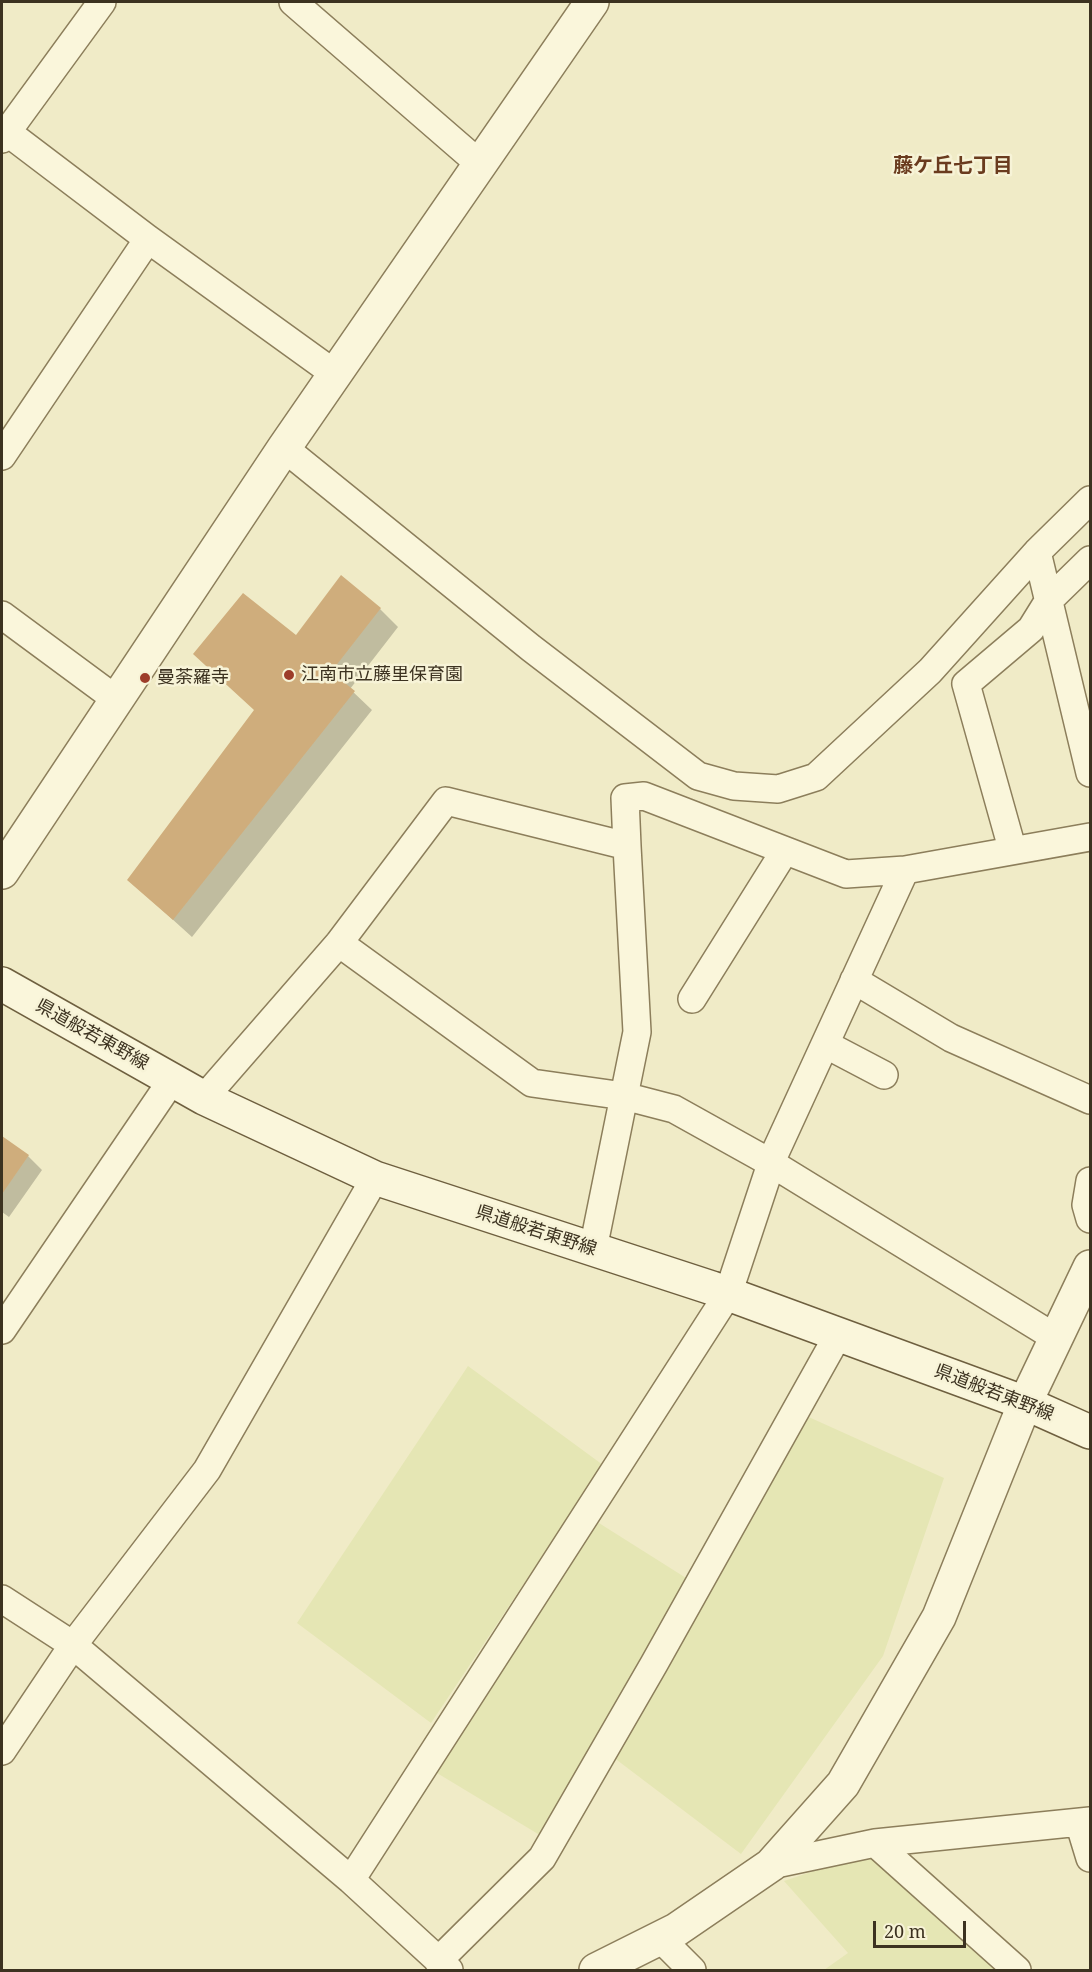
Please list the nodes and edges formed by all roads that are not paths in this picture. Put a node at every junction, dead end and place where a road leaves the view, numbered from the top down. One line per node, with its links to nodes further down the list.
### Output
1 (102, 2): 4 (street)
2 (292, 2): 5 (street)
3 (592, 2): 5 (street)
4 (4, 136): 6 (street)
5 (481, 165): 7 (street)
6 (148, 239): 7 (street); 9 (street)
7 (335, 374): 8 (street)
8 (284, 448): 11 (street); 15 (street)
9 (2, 456)
10 (1090, 500): 11 (street)
11 (1037, 552): 13 (street)
12 (1090, 560): 13 (street)
13 (1049, 600): 16 (street); 18 (street)
14 (2, 615): 15 (street)
15 (117, 700): 22 (street)
16 (1090, 773)
17 (1090, 837): 21 (street)
18 (1010, 841)
19 (627, 846): 20 (street); 23 (street); 30 (street)
20 (784, 852): 21 (street); 26 (street)
21 (905, 870): 24 (street)
22 (2, 872)
23 (339, 943): 30 (street); 31 (street)
24 (854, 980): 27 (street); 32 (street)
25 (2, 984): 29 (street, 県道般若東野線)
26 (692, 999)
27 (825, 1044): 28 (street); 33 (street)
28 (884, 1075)
29 (172, 1080): 31 (street, 県道般若東野線); 40 (street)
30 (624, 1096): 33 (street); 37 (street)
31 (204, 1098): 34 (street, 県道般若東野線)
32 (1090, 1100)
33 (771, 1163): 39 (street); 42 (street)
34 (375, 1178): 37 (street, 県道般若東野線); 46 (street)
35 (1090, 1181): 36 (street)
36 (1090, 1219)
37 (592, 1249): 39 (street, 県道般若東野線)
38 (1090, 1268): 42 (street)
39 (728, 1294): 41 (street, 県道般若東野線); 52 (street)
40 (2, 1330)
41 (838, 1335): 43 (street, 県道般若東野線); 54 (street)
42 (1056, 1338): 43 (street)
43 (1025, 1403): 44 (street, 県道般若東野線); 51 (street)
44 (1090, 1432)
45 (2, 1599): 46 (street)
46 (73, 1645): 47 (street); 52 (street)
47 (2, 1751)
48 (1085, 1821): 49 (street); 50 (street)
49 (875, 1843): 51 (street); 57 (street)
50 (1090, 1858)
51 (771, 1865): 53 (street)
52 (351, 1880): 54 (street)
53 (660, 1938): 55 (street); 56 (street)
54 (443, 1966)
55 (596, 1971)
56 (692, 1971)
57 (1017, 1971)

